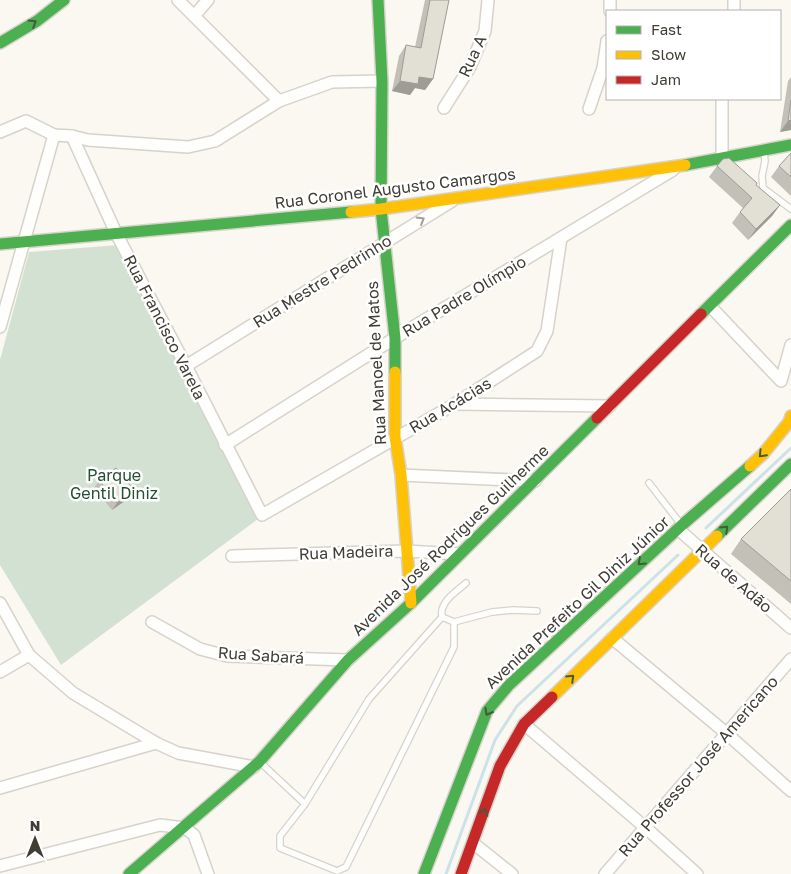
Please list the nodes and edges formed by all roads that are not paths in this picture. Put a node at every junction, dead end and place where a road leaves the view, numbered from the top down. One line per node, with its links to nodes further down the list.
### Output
1 (64, 0): 7 (street, one-way to 1)
2 (178, 0): 6 (street)
3 (208, 0): 6 (street)
4 (378, 0): 10 (street, Rua Manoel de Matos)
5 (488, 0): 13 (street, Rua A)
6 (194, 16): 12 (street)
7 (0, 43)
8 (606, 55): 9 (street)
9 (605, 69): 14 (street)
10 (382, 81): 12 (street); 23 (street, Rua Manoel de Matos)
11 (722, 100): 20 (street)
12 (279, 102): 17 (street)
13 (444, 108)
14 (589, 109)
15 (0, 132): 16 (street)
16 (54, 135): 17 (street); 28 (street)
17 (72, 136): 26 (street, Rua Francisco Varela)
18 (791, 145): 19 (street, Rua Coronel Augusto Camargos)
19 (764, 150): 20 (street, Rua Coronel Augusto Camargos); 24 (lane)
20 (722, 159): 21 (street, Rua Coronel Augusto Camargos)
21 (679, 166): 22 (street, Rua Coronel Augusto Camargos); 27 (street, Rua Padre Olímpio)
22 (458, 198): 23 (street, Rua Coronel Augusto Camargos); 29 (street, Rua Mestre Pedrinho, one-way to 22)
23 (381, 209): 26 (street, Rua Coronel Augusto Camargos); 29 (street, Rua Manoel de Matos)
24 (791, 209)
25 (791, 224): 31 (street, Avenida José Rodrigues Guilherme)
26 (116, 233): 28 (street, Rua Coronel Augusto Camargos); 35 (street, Rua Francisco Varela)
27 (561, 238): 33 (street, Rua Padre Olímpio); 36 (street, Rua Acácias)
28 (23, 242): 30 (street, Rua Coronel Augusto Camargos); 32 (street)
29 (384, 242): 33 (street, Rua Manoel de Matos); 35 (street, Rua Mestre Pedrinho)
30 (0, 244)
31 (710, 306): 34 (street); 37 (street, Avenida José Rodrigues Guilherme)
32 (0, 327)
33 (394, 338): 39 (street, Rua Manoel de Matos); 40 (street, Rua Padre Olímpio)
34 (791, 345)
35 (186, 366): 40 (street, Rua Francisco Varela)
36 (455, 404): 37 (street); 39 (street, Rua Acácias)
37 (610, 406): 43 (street, Avenida José Rodrigues Guilherme)
38 (791, 416): 46 (street, Avenida Prefeito Gil Diniz Júnior, one-way to 46)
39 (395, 437): 42 (street, Rua Manoel de Matos); 45 (street, Rua Acácias)
40 (225, 445): 45 (street, Rua Francisco Varela)
41 (791, 464): 47 (street, one-way to 41)
42 (401, 475): 43 (street); 48 (street, Rua Manoel de Matos)
43 (535, 481): 49 (street, Avenida José Rodrigues Guilherme)
44 (649, 483): 46 (lane)
45 (262, 515)
46 (680, 527): 47 (street, Rua de Adão); 77 (street, Avenida Prefeito Gil Diniz Júnior, one-way to 77)
47 (703, 550): 58 (street, Rua de Adão); 59 (street)
48 (406, 551): 49 (street, Rua Madeira); 50 (street, Rua Madeira); 53 (street, Rua Manoel de Matos)
49 (460, 554): 53 (street, Avenida José Rodrigues Guilherme)
50 (232, 556)
51 (466, 583): 55 (lane)
52 (0, 603): 60 (street)
53 (410, 603): 62 (street, Avenida José Rodrigues Guilherme)
54 (537, 611): 57 (lane)
55 (442, 617): 57 (lane); 70 (lane)
56 (152, 622): 62 (street, Rua Sabará)
57 (454, 622): 70 (lane)
58 (791, 628)
59 (612, 638): 64 (street, one-way to 59); 65 (street)
60 (29, 656): 63 (street); 66 (street)
61 (791, 659): 65 (street, Rua Professor José Americano)
62 (348, 660): 67 (street, Avenida José Rodrigues Guilherme)
63 (0, 672)
64 (524, 724): 72 (street); 73 (street, one-way to 64)
65 (726, 733): 69 (street); 72 (street, Rua Professor José Americano)
66 (156, 743): 67 (street); 68 (street)
67 (256, 765): 70 (lane); 71 (street, Avenida José Rodrigues Guilherme)
68 (0, 788)
69 (791, 791)
70 (305, 804)
71 (185, 828): 74 (street); 75 (street, Avenida José Rodrigues Guilherme); 76 (street)
72 (646, 828): 80 (street, Rua Professor José Americano); 81 (street)
73 (473, 843): 78 (street); 79 (street)
74 (8, 868)
75 (129, 874)
76 (208, 874)
77 (424, 874)
78 (461, 874)
79 (512, 874)
80 (606, 874)
81 (697, 874)

